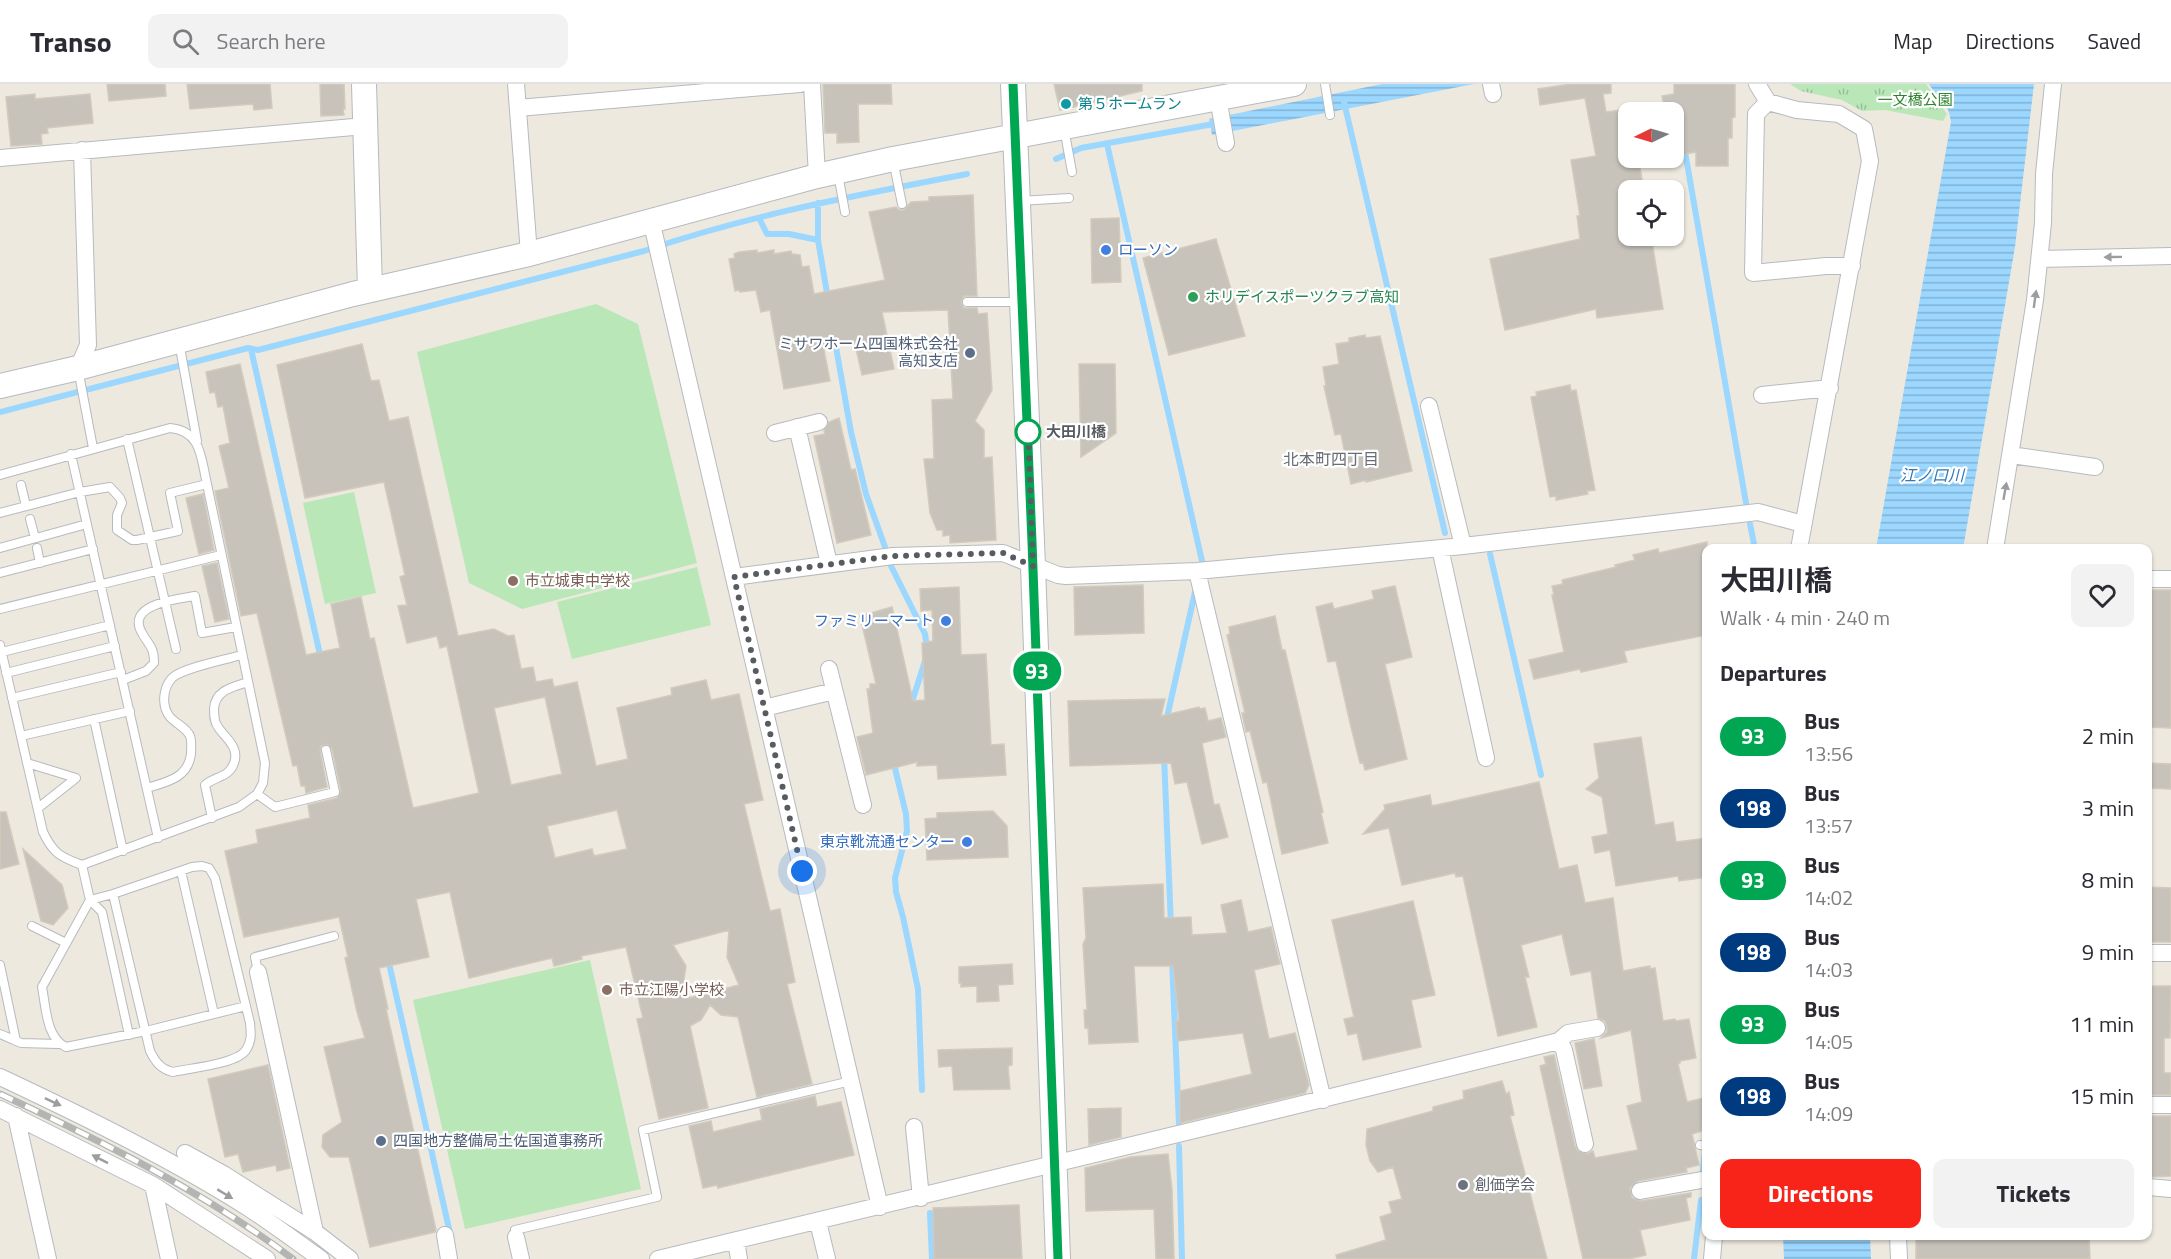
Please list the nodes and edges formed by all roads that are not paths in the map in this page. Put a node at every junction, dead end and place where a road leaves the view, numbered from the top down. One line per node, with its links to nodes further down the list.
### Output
1 (364, 84): 14 (street)
2 (516, 84): 12 (street)
3 (800, 84): 12 (street)
4 (812, 84): 22 (street)
5 (1013, 84): 16 (street)
6 (1294, 84): 11 (street)
7 (1757, 84): 10 (street)
8 (2053, 84): 30 (street)
9 (1326, 88): 13 (lane)
10 (1768, 102): 31 (street); 31 (street)
11 (1219, 105): 15 (street); 17 (street)
12 (518, 108): 28 (street)
13 (1330, 116)
14 (365, 126): 18 (street); 32 (street)
15 (1065, 135): 16 (street); 21 (lane)
16 (1016, 136): 20 (street); 24 (street)
17 (1226, 143)
18 (82, 150): 19 (street); 36 (street)
19 (0, 158)
20 (895, 167): 22 (street); 25 (lane)
21 (1072, 172)
22 (832, 179): 26 (lane); 27 (street)
23 (1069, 198): 24 (lane)
24 (1019, 201): 34 (street)
25 (902, 204)
26 (845, 212)
27 (653, 230): 28 (street); 75 (street)
28 (529, 254): 32 (street)
29 (2171, 256): 30 (street, one-way to 30)
30 (2040, 259): 48 (street, one-way to 30)
31 (1851, 266): 38 (street)
32 (370, 290): 35 (street)
33 (967, 302): 34 (lane)
34 (1023, 302): 71 (street)
35 (178, 341): 36 (street); 45 (lane)
36 (78, 368): 37 (street); 46 (lane)
37 (0, 386)
38 (1830, 388): 39 (street); 58 (street)
39 (1762, 395)
40 (1429, 406): 63 (street)
41 (819, 422): 42 (street)
42 (797, 427): 43 (street); 70 (street)
43 (775, 433)
44 (127, 439): 45 (lane); 46 (lane); 60 (lane)
45 (197, 443): 51 (lane)
46 (93, 448): 47 (lane)
47 (71, 454): 50 (lane); 53 (lane)
48 (2011, 455): 49 (street); 62 (street, one-way to 48)
49 (2095, 467)
50 (0, 475)
51 (207, 484): 60 (lane); 68 (lane)
52 (21, 485): 54 (lane)
53 (80, 492): 54 (lane); 57 (lane); 60 (lane)
54 (26, 506): 55 (lane)
55 (0, 513)
56 (30, 519): 59 (lane)
57 (87, 524): 59 (lane); 67 (lane)
58 (1803, 525): 61 (street); 63 (street)
59 (36, 538): 64 (lane)
60 (149, 538): 72 (lane)
61 (1800, 544)
62 (1996, 544)
63 (1462, 546): 66 (street)
64 (0, 548)
65 (37, 548): 69 (lane)
66 (1440, 548): 73 (street); 98 (street)
67 (93, 549): 69 (lane); 78 (lane)
68 (221, 555): 72 (lane); 82 (lane)
69 (40, 563): 74 (lane)
70 (829, 564): 71 (street); 75 (street)
71 (1033, 566): 73 (street); 137 (street)
72 (158, 570): 78 (lane); 79 (lane)
73 (1197, 571): 129 (street)
74 (0, 573)
75 (734, 577): 93 (street)
76 (2152, 579): 77 (street)
77 (2171, 579)
78 (101, 584): 80 (lane); 81 (lane)
79 (165, 602): 82 (lane); 85 (lane); 89 (lane)
80 (0, 609)
81 (110, 625): 83 (lane); 84 (lane)
82 (236, 627): 86 (lane)
83 (115, 646): 88 (lane); 89 (lane)
84 (1, 648): 88 (lane)
85 (177, 649)
86 (242, 655): 90 (lane); 100 (lane)
87 (829, 669): 91 (street)
88 (6, 673): 92 (lane)
89 (122, 676): 92 (lane); 94 (lane)
90 (248, 682): 101 (lane); 104 (lane)
91 (834, 691): 93 (street); 102 (street)
92 (12, 698): 96 (lane)
93 (764, 708): 128 (street)
94 (130, 711): 95 (lane); 100 (lane)
95 (94, 719): 96 (lane); 106 (lane)
96 (21, 736): 99 (lane)
97 (326, 750): 101 (lane)
98 (1486, 758)
99 (27, 763): 103 (lane); 103 (lane)
100 (147, 788): 105 (lane)
101 (257, 794): 104 (lane)
102 (863, 805)
103 (38, 808): 107 (lane)
104 (212, 818): 105 (lane)
105 (159, 838): 106 (lane)
106 (123, 851): 107 (lane)
107 (82, 865): 110 (lane)
108 (181, 871): 109 (lane); 118 (lane); 119 (lane)
109 (113, 894): 110 (lane); 121 (lane)
110 (90, 900): 113 (lane); 123 (lane)
111 (32, 927): 113 (lane)
112 (334, 936): 117 (lane)
113 (66, 943): 126 (lane)
114 (2152, 953): 115 (street)
115 (2171, 953)
116 (0, 965): 124 (lane)
117 (258, 972): 146 (street)
118 (246, 1006): 119 (lane); 121 (lane)
119 (214, 1014): 121 (lane)
120 (1597, 1028): 125 (street)
121 (146, 1031): 123 (lane)
122 (0, 1034): 124 (lane)
123 (129, 1035): 126 (lane)
124 (16, 1041): 126 (lane)
125 (1559, 1041): 129 (street); 135 (street)
126 (58, 1044)
127 (0, 1077): 155 (street, one-way to 155)
128 (851, 1081): 144 (street); 148 (lane)
129 (1323, 1100): 137 (street)
130 (2152, 1105): 131 (street)
131 (2171, 1105)
132 (0, 1109): 133 (street)
133 (16, 1116): 139 (street, one-way to 133); 152 (street)
134 (914, 1127): 143 (street)
135 (1585, 1144)
136 (185, 1153): 146 (street)
137 (1055, 1165): 143 (street); 162 (street)
138 (1702, 1180): 142 (street)
139 (153, 1185): 153 (street); 154 (street)
140 (2152, 1187): 141 (street)
141 (2171, 1189)
142 (1640, 1191)
143 (921, 1198): 144 (street)
144 (880, 1207): 145 (street)
145 (818, 1222): 151 (street); 161 (street)
146 (315, 1232): 156 (street)
147 (445, 1235): 157 (street)
148 (516, 1237): 158 (street)
149 (1714, 1240): 163 (street)
150 (1898, 1240): 164 (street)
151 (736, 1241): 159 (street); 160 (street)
152 (48, 1259)
153 (169, 1259)
154 (267, 1259)
155 (321, 1259)
156 (350, 1259)
157 (449, 1259)
158 (521, 1259)
159 (658, 1259)
160 (739, 1259)
161 (827, 1259)
162 (1058, 1259)
163 (1712, 1259)
164 (1899, 1259)

